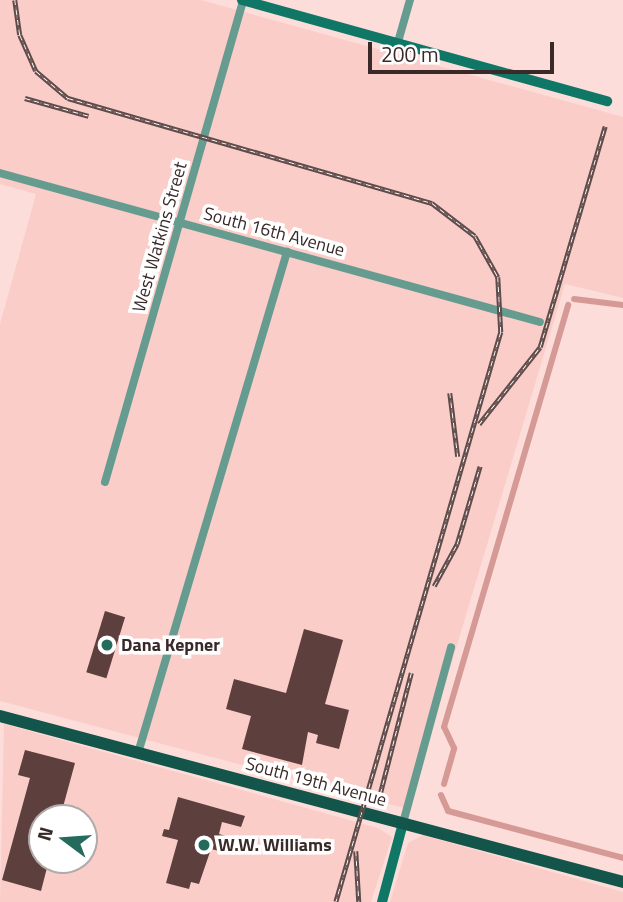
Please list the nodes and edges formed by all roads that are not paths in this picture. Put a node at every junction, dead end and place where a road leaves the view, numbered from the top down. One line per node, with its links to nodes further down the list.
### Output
1 (410, 0): 3 (street)
2 (248, 1): 3 (main road); 6 (street, West Watkins Street)
3 (397, 42): 4 (main road)
4 (607, 101)
5 (0, 173): 6 (street, South 16th Avenue)
6 (181, 223): 7 (street, South 16th Avenue); 9 (street, West Watkins Street)
7 (286, 252): 8 (street, South 16th Avenue); 12 (street)
8 (540, 322)
9 (104, 482)
10 (451, 647): 13 (street)
11 (0, 716): 12 (main road, South 19th Avenue)
12 (138, 753): 13 (main road, South 19th Avenue)
13 (403, 823): 14 (main road, South 19th Avenue); 15 (main road)
14 (623, 882)
15 (383, 902)

